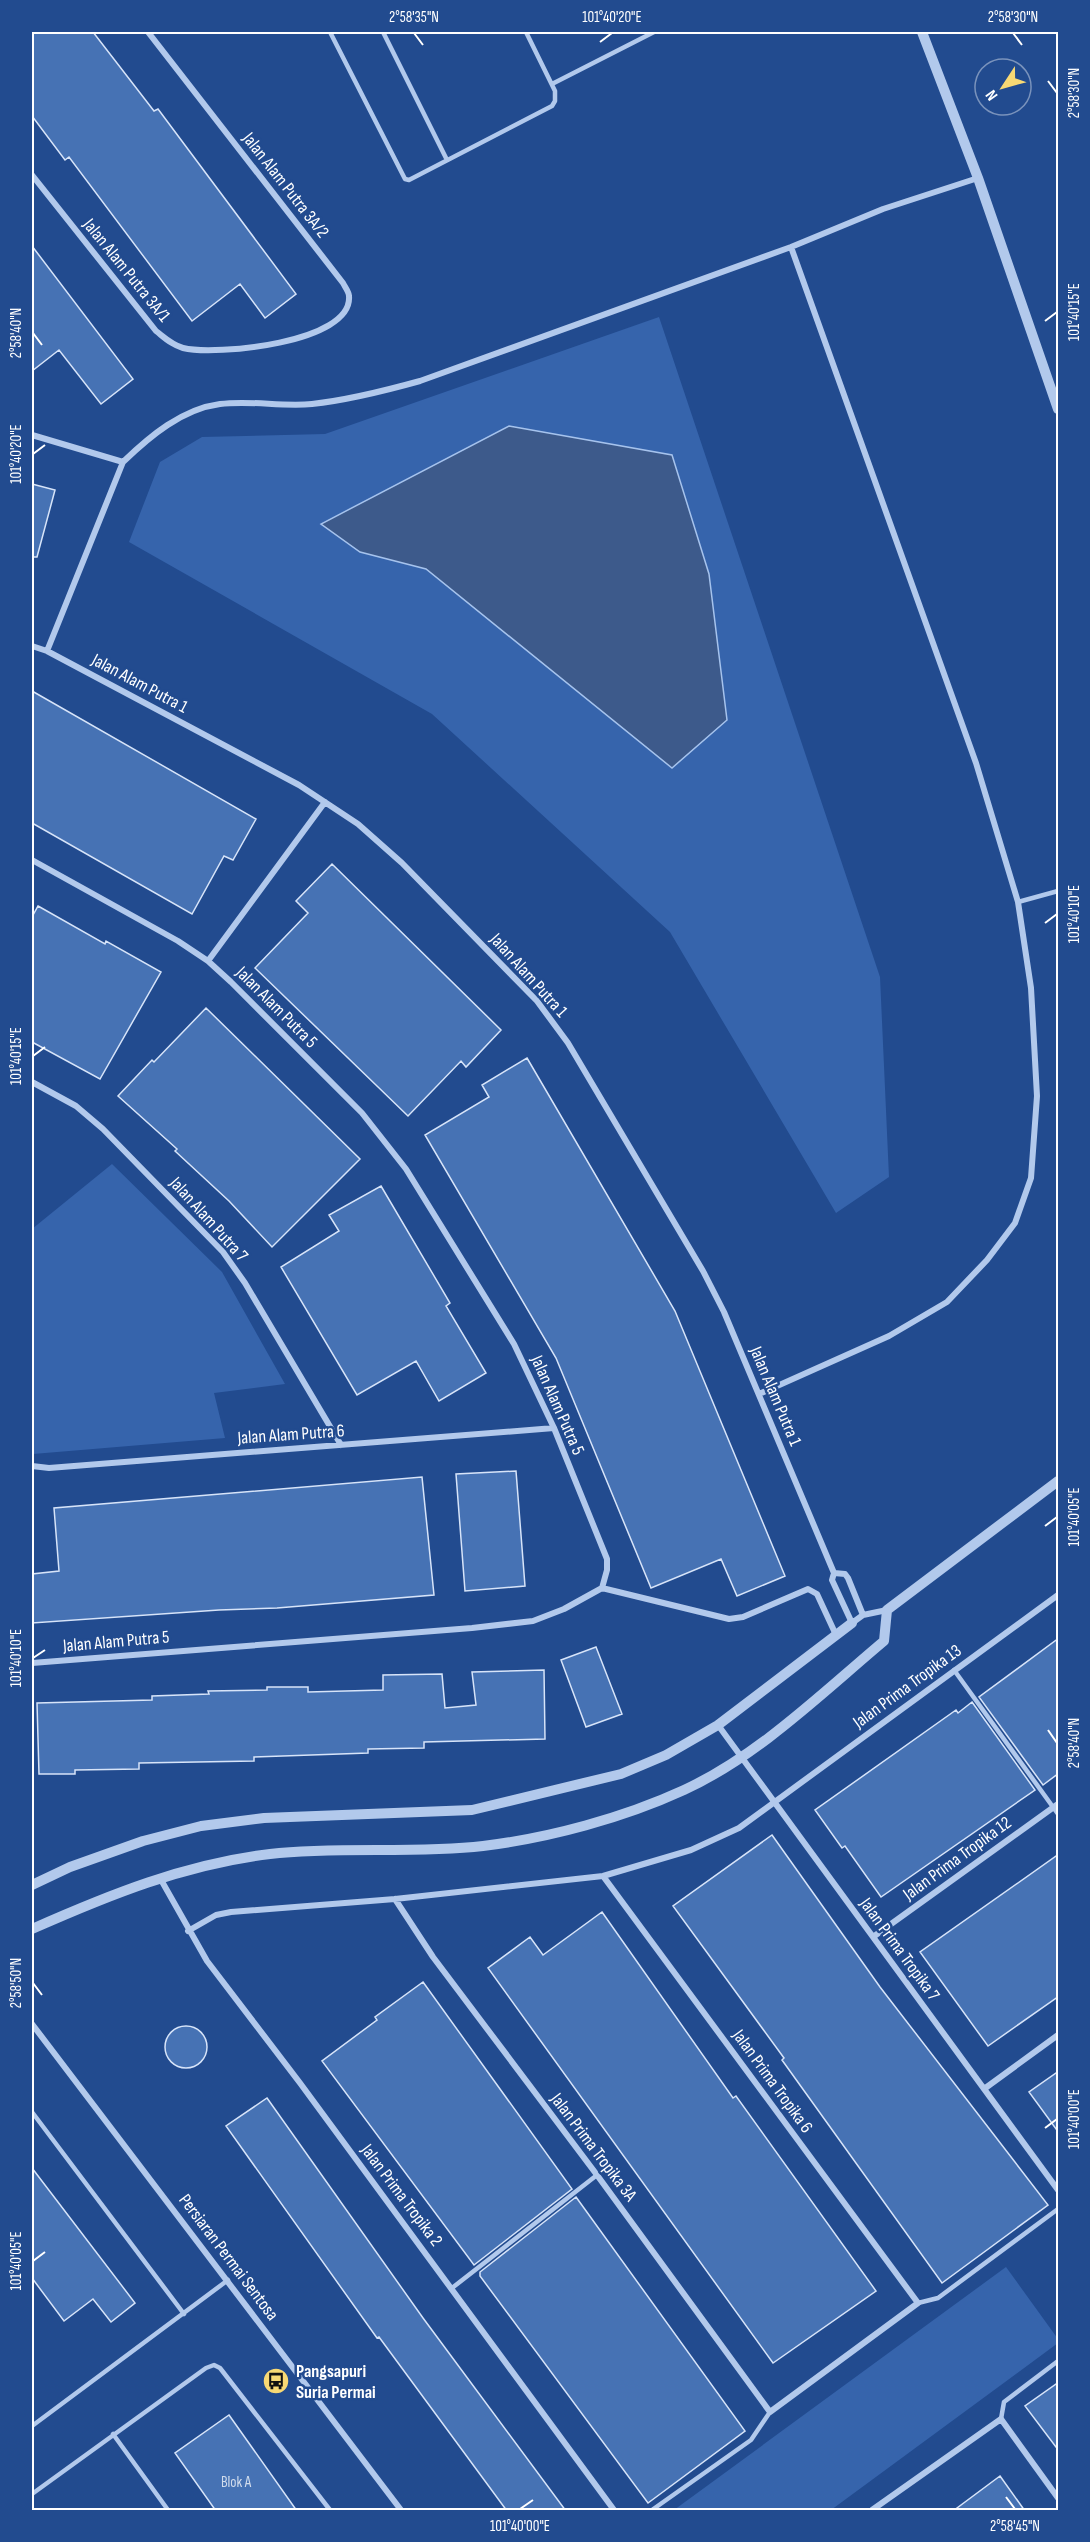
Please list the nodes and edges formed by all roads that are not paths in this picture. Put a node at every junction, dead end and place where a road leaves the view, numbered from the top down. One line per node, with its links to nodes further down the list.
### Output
1 (148, 32): 12 (street, Jalan Alam Putra 3A/2)
2 (330, 32): 8 (lane)
3 (382, 32): 8 (lane)
4 (526, 32): 7 (lane)
5 (922, 32): 10 (street)
6 (654, 33): 7 (lane)
7 (552, 84): 8 (lane)
8 (447, 160)
9 (32, 175): 12 (street, Jalan Alam Putra 3A/1)
10 (978, 178): 11 (street); 13 (street)
11 (791, 247): 15 (street); 21 (street)
12 (290, 341)
13 (1059, 409)
14 (32, 435): 15 (street)
15 (123, 462): 17 (street)
16 (32, 646): 17 (street, Jalan Alam Putra 1)
17 (47, 651): 18 (street, Jalan Alam Putra 1)
18 (325, 802): 22 (street); 24 (street, Jalan Alam Putra 1)
19 (32, 861): 22 (street, Jalan Alam Putra 5)
20 (1059, 891): 21 (lane)
21 (1018, 902): 24 (street)
22 (208, 961): 25 (street, Jalan Alam Putra 5)
23 (32, 1082): 26 (street, Jalan Alam Putra 7)
24 (759, 1394): 29 (street, Jalan Alam Putra 1)
25 (554, 1428): 26 (street, Jalan Alam Putra 6); 30 (street, Jalan Alam Putra 5)
26 (341, 1445): 27 (street, Jalan Alam Putra 6)
27 (32, 1466)
28 (1059, 1480): 32 (street)
29 (834, 1573): 33 (street); 34 (street, Jalan Alam Putra 1)
30 (602, 1588): 35 (street); 36 (street, Jalan Alam Putra 5)
31 (1059, 1595): 37 (street, Jalan Prima Tropika 13)
32 (888, 1610): 33 (street); 39 (street)
33 (863, 1615): 34 (street)
34 (852, 1623): 35 (street)
35 (836, 1635): 38 (street)
36 (32, 1663)
37 (954, 1670): 40 (street, Jalan Prima Tropika 13); 41 (lane)
38 (718, 1725): 39 (street, Jalan Prima Tropika 7); 45 (street)
39 (742, 1759): 40 (street, Jalan Prima Tropika 7); 44 (street)
40 (774, 1803): 43 (street, Jalan Prima Tropika 13); 49 (street, Jalan Prima Tropika 7)
41 (1056, 1806): 42 (lane); 49 (street, Jalan Prima Tropika 12)
42 (1059, 1814)
43 (603, 1876): 46 (street, Jalan Prima Tropika 13); 59 (street, Jalan Prima Tropika 6)
44 (159, 1877): 47 (street); 48 (street, Jalan Prima Tropika 2)
45 (32, 1885)
46 (395, 1899): 48 (street, Jalan Prima Tropika 13); 54 (street, Jalan Prima Tropika 3A)
47 (32, 1929)
48 (188, 1931): 58 (street, Jalan Prima Tropika 2)
49 (873, 1937): 52 (street, Jalan Prima Tropika 7)
50 (32, 2024): 57 (street, Persiaran Permai Sentosa)
51 (1059, 2035): 52 (street)
52 (984, 2089): 55 (street, Jalan Prima Tropika 7)
53 (32, 2112): 60 (lane)
54 (597, 2175): 58 (lane); 62 (street, Jalan Prima Tropika 3A)
55 (1059, 2190)
56 (1059, 2209): 59 (lane)
57 (228, 2280): 60 (lane); 71 (street, Persiaran Permai Sentosa)
58 (452, 2288): 72 (street, Jalan Prima Tropika 2)
59 (918, 2302): 62 (street)
60 (184, 2314): 65 (lane)
61 (1059, 2361): 64 (lane)
62 (770, 2412): 73 (lane)
63 (32, 2418): 65 (lane)
64 (1001, 2419): 68 (street); 74 (street)
65 (34, 2424)
66 (113, 2434): 67 (lane); 69 (lane); 70 (lane)
67 (32, 2494)
68 (1059, 2498)
69 (168, 2511)
70 (330, 2511)
71 (401, 2511)
72 (614, 2511)
73 (652, 2511)
74 (872, 2511)

